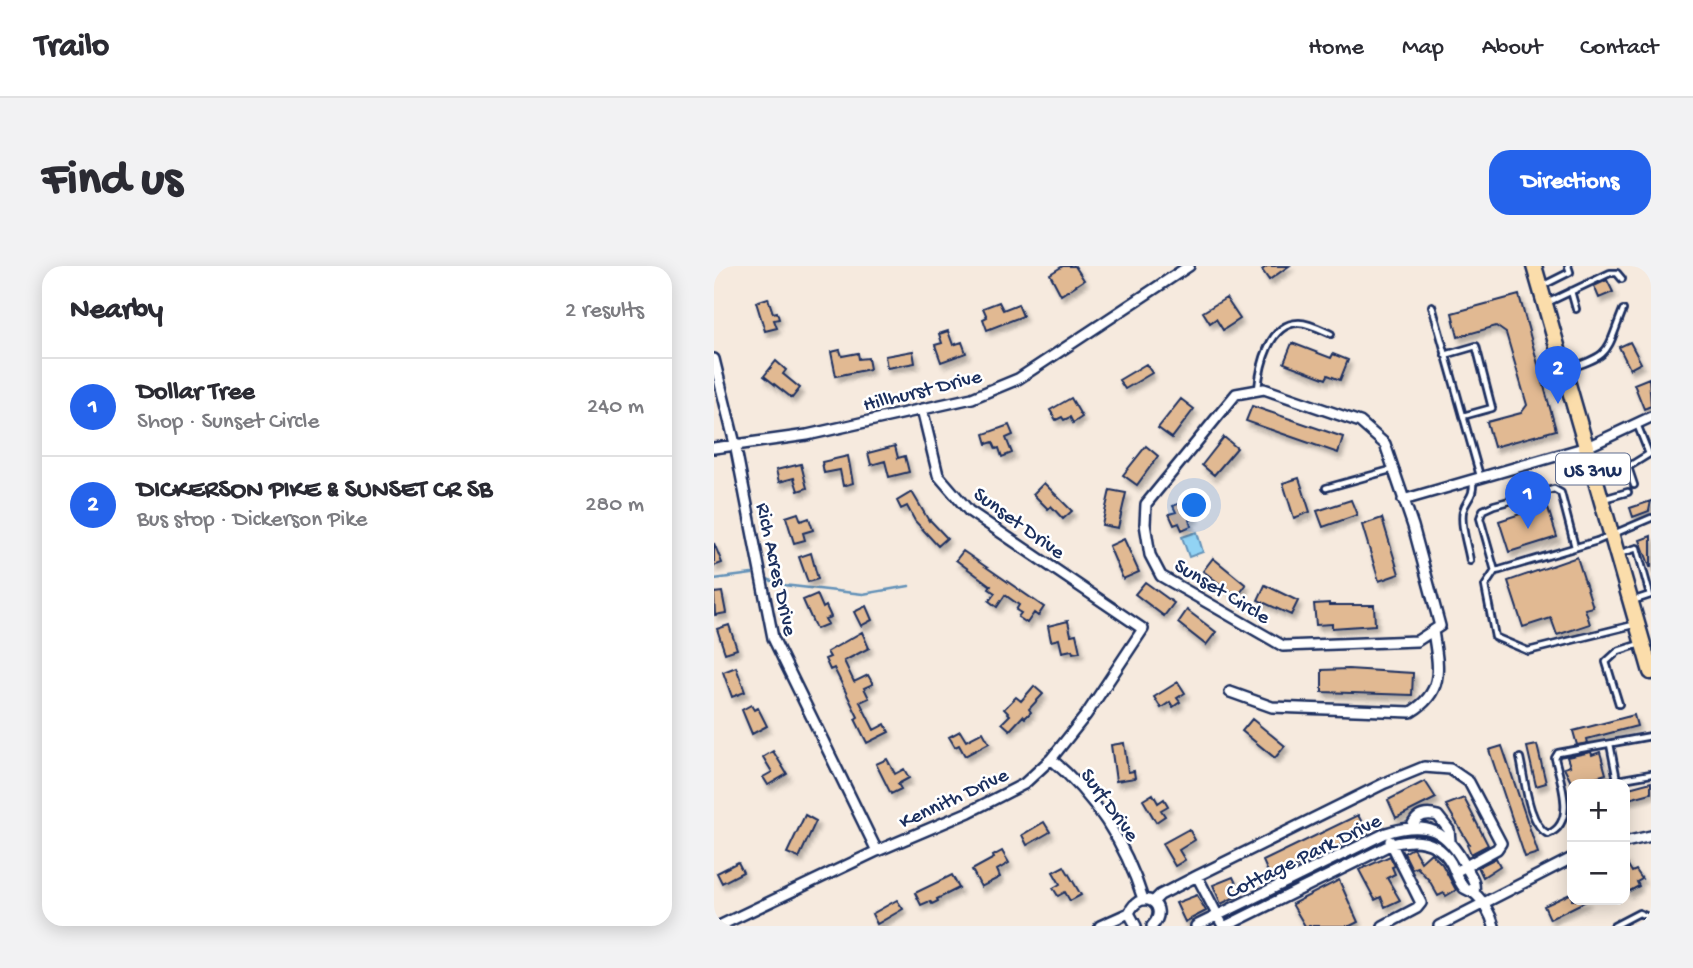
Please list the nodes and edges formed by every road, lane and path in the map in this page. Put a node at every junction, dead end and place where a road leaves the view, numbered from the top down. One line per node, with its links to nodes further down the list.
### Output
1 (1189, 266): 16 (street, Hillhurst Drive)
2 (1534, 266): 5 (main road, US 31W)
3 (1568, 266): 5 (lane)
4 (1622, 279): 6 (lane)
5 (1540, 287): 7 (main road, US 31W)
6 (1571, 291): 7 (lane); 9 (lane)
7 (1545, 304): 14 (main road, US 31W)
8 (1432, 306): 12 (lane)
9 (1576, 310)
10 (1623, 310): 14 (lane)
11 (1331, 334): 15 (lane)
12 (1446, 355): 17 (lane); 17 (lane)
13 (714, 359): 20 (street, Rich Acres Drive)
14 (1564, 371): 21 (main road, US 31W)
15 (1258, 390): 23 (street); 40 (street, Sunset Circle)
16 (922, 409): 20 (street, Hillhurst Drive); 39 (street, Sunset Drive)
17 (1463, 416): 24 (lane)
18 (1651, 417): 19 (street)
19 (1637, 423): 21 (street); 25 (lane)
20 (736, 444): 22 (street, Hillhurst Drive); 60 (street, Rich Acres Drive)
21 (1587, 447): 24 (street); 28 (main road, US 31W)
22 (714, 448)
23 (1395, 469): 26 (lane); 29 (street)
24 (1477, 478): 29 (street); 34 (lane)
25 (1634, 485)
26 (1326, 488)
27 (1628, 492): 28 (lane)
28 (1602, 499): 31 (main road, US 31W)
29 (1403, 500): 40 (street)
30 (1651, 518): 31 (lane)
31 (1612, 536): 32 (lane); 33 (main road, US 31W)
32 (1576, 547): 35 (lane); 35 (lane)
33 (1618, 554): 36 (lane); 37 (main road, US 31W)
34 (1470, 561)
35 (1495, 571): 38 (lane)
36 (1650, 595): 37 (lane)
37 (1631, 601): 38 (main road, US 31W)
38 (1637, 624): 41 (main road, US 31W)
39 (1143, 628): 48 (street, Kennith Drive)
40 (1433, 631): 43 (street)
41 (1643, 643): 42 (main road, US 31W); 44 (lane)
42 (1650, 664)
43 (1230, 692)
44 (1619, 704)
45 (1651, 736): 46 (lane)
46 (1610, 744): 50 (lane); 52 (lane)
47 (1520, 758): 52 (lane)
48 (1051, 759): 60 (street, Kennith Drive); 66 (street, Surf Drive)
49 (1651, 774): 51 (lane)
50 (1617, 779)
51 (1623, 779)
52 (1562, 790): 53 (lane)
53 (1567, 790)
54 (1412, 826): 55 (street, Cottage Park Drive); 57 (street, Cottage Park Drive); 57 (street)
55 (1386, 833): 59 (street); 69 (street, Cottage Park Drive)
56 (1651, 836): 58 (street)
57 (1450, 841): 62 (street, Cottage Park Drive)
58 (1630, 841)
59 (1392, 845): 63 (street, Cottage Park Drive); 75 (street, Cottage Park Drive); 76 (street)
60 (877, 851): 70 (street, Kennith Drive)
61 (1567, 860): 67 (street)
62 (1466, 866): 63 (street); 64 (street); 65 (street, Cottage Park Drive)
63 (1455, 872): 65 (street, Cottage Park Drive)
64 (1197, 876): 66 (street); 69 (street)
65 (1474, 893): 67 (street, Cottage Park Drive)
66 (1148, 901): 68 (street); 73 (street, Surf Drive)
67 (1481, 903): 77 (street); 78 (street, Cottage Park Drive)
68 (1129, 913): 71 (street); 72 (street)
69 (1217, 916): 74 (street, Cottage Park Drive); 75 (street)
70 (719, 926)
71 (1100, 926)
72 (1136, 926)
73 (1152, 926)
74 (1196, 926)
75 (1224, 926)
76 (1382, 926)
77 (1439, 926)
78 (1494, 926)
79 (1614, 926): 80 (lane)
80 (1650, 926)

